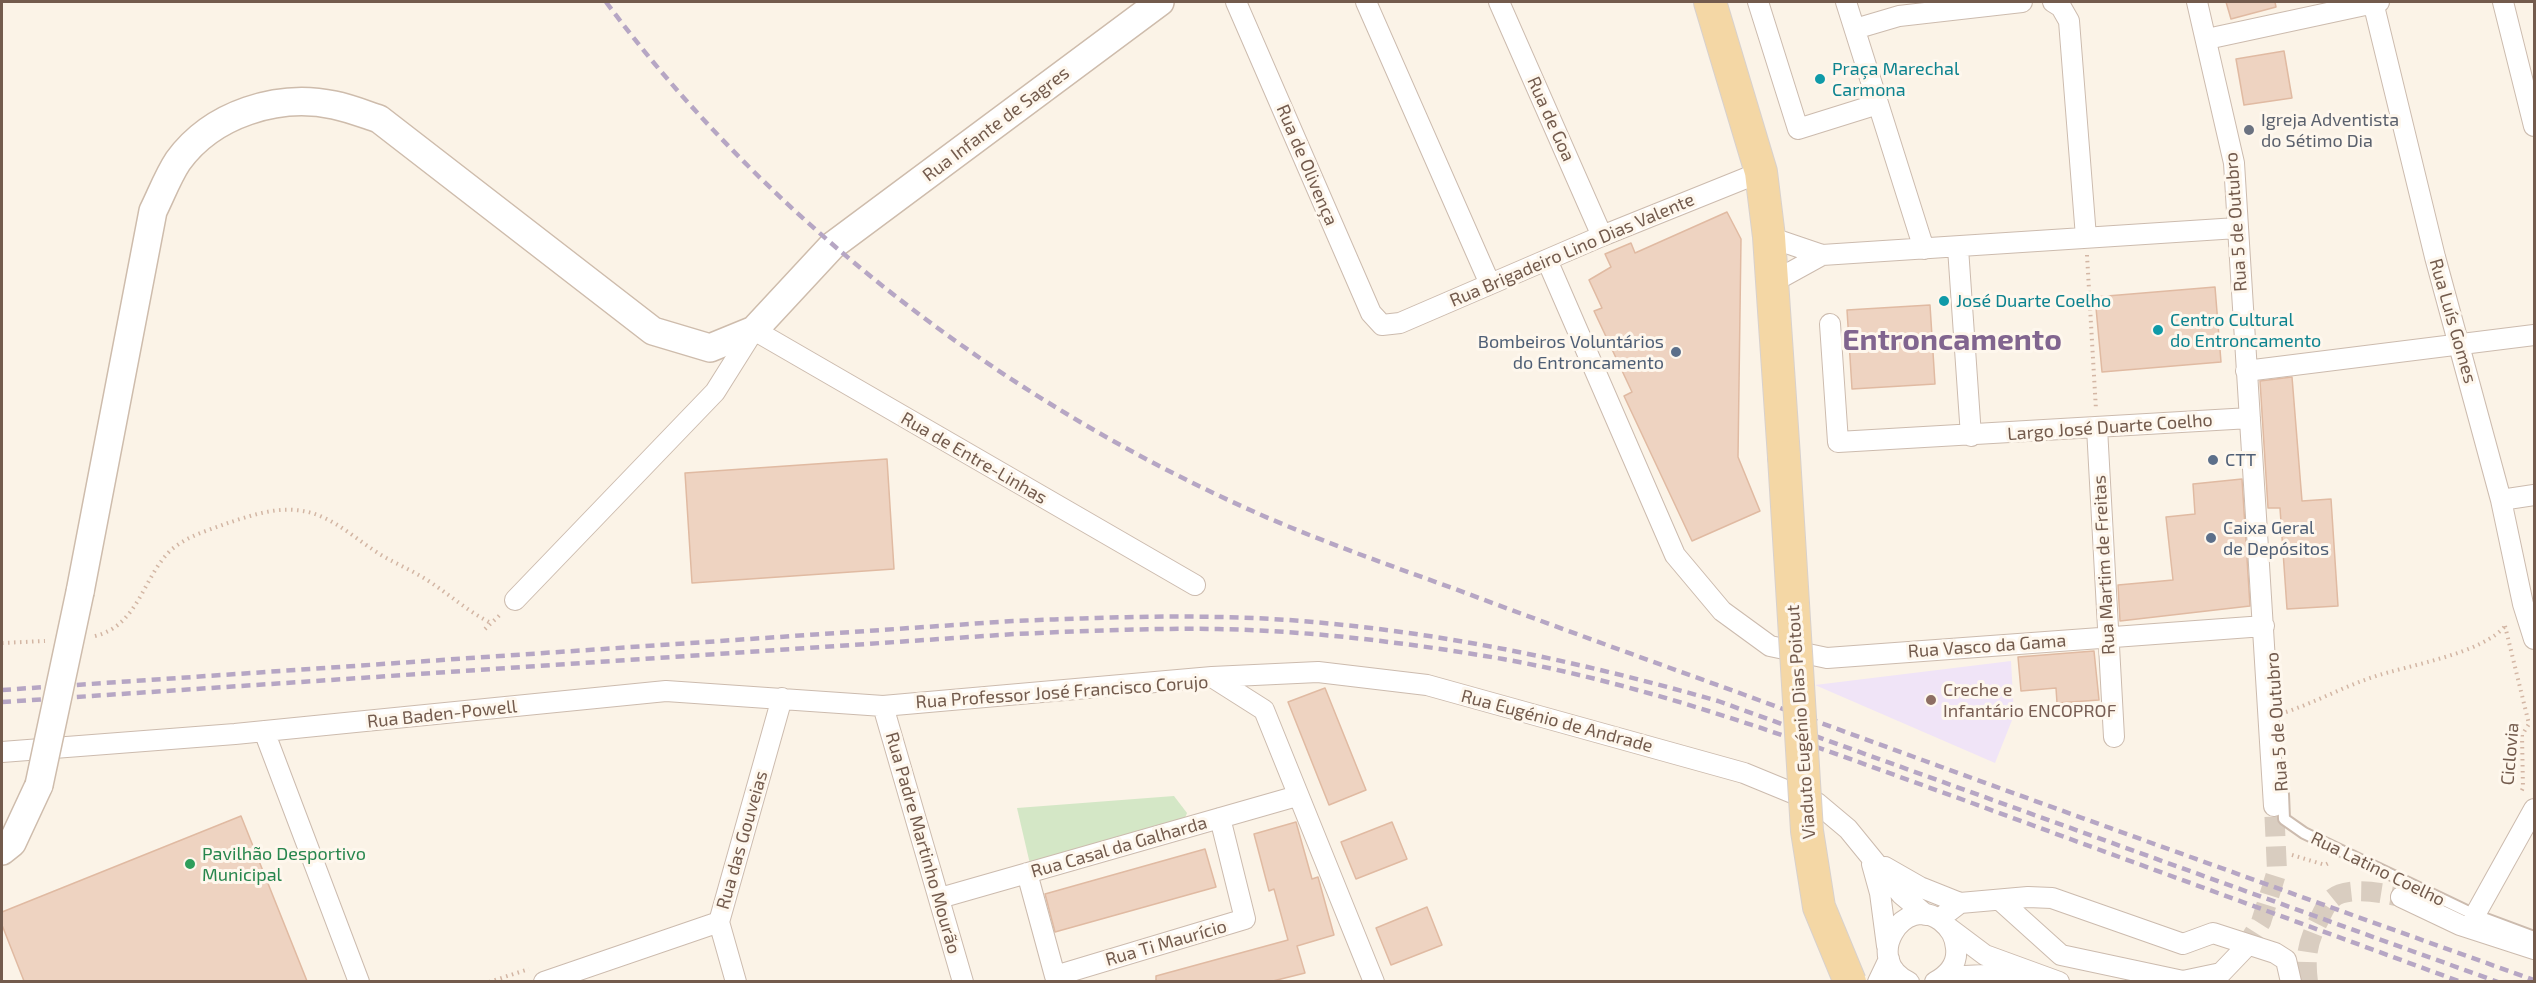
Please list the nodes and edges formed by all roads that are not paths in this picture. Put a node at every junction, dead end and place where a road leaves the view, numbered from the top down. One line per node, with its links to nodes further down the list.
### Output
1 (1160, 2): 30 (street, Rua Infante de Sagres)
2 (1236, 2): 29 (street, Rua de Olivença)
3 (1366, 2): 27 (street)
4 (1499, 2): 19 (street, Rua de Goa)
5 (1710, 2): 17 (main road, Viaduto Eugénio Dias Poitout)
6 (1758, 2): 15 (street)
7 (1846, 2): 13 (street)
8 (2022, 2): 13 (street)
9 (2053, 2): 21 (street)
10 (2198, 2): 14 (street, Rua 5 de Outubro)
11 (2375, 2): 14 (street); 32 (street, Rua Luís Gomes)
12 (2503, 2): 16 (street)
13 (1855, 29): 15 (street)
14 (2207, 39): 18 (street, Rua 5 de Outubro)
15 (1878, 104): 23 (street)
16 (2535, 126)
17 (1761, 172): 19 (street, Rua Brigadeiro Lino Dias Valente); 20 (main road, Viaduto Eugénio Dias Poitout)
18 (2236, 228): 21 (street); 33 (street, Rua 5 de Outubro)
19 (1602, 236): 25 (street, Rua Brigadeiro Lino Dias Valente)
20 (1769, 237): 24 (street); 26 (main road, Viaduto Eugénio Dias Poitout)
21 (2086, 237): 22 (street)
22 (1958, 248): 23 (street); 36 (street)
23 (1924, 249): 24 (street)
24 (1822, 255): 26 (street)
25 (1547, 260): 27 (street, Rua Brigadeiro Lino Dias Valente); 42 (street, Rua Vasco da Gama)
26 (1773, 282): 76 (main road, Viaduto Eugénio Dias Poitout, bridge)
27 (1490, 284): 29 (street, Rua Brigadeiro Lino Dias Valente)
28 (1830, 324): 36 (street, Largo José Duarte Coelho)
29 (1382, 325)
30 (754, 330): 39 (street, Rua de Entre-Linhas); 40 (street); 54 (street, bridge)
31 (2535, 335): 32 (street)
32 (2461, 345): 33 (street); 38 (street, Rua Luís Gomes)
33 (2246, 371): 34 (street, Rua 5 de Outubro)
34 (2250, 418): 35 (street, Largo José Duarte Coelho); 41 (street, Rua 5 de Outubro)
35 (2097, 428): 36 (street, Largo José Duarte Coelho); 42 (street, Rua Martim de Freitas)
36 (1971, 436)
37 (2535, 495): 38 (street)
38 (2501, 500): 43 (street, Rua Luís Gomes)
39 (1195, 585)
40 (515, 600)
41 (2264, 626): 42 (street, Rua Vasco da Gama); 52 (street, Rua 5 de Outubro); 52 (lane, Rua 5 de Outubro)
42 (2108, 636): 48 (street, Rua Martim de Freitas)
43 (2535, 639)
44 (1212, 677): 46 (street, Rua Professor José Francisco Corujo); 50 (street, Rua Professor José Francisco Corujo); 55 (street, Rua Eugénio de Andrade)
45 (782, 698): 46 (street, Rua Baden-Powell); 47 (street, Rua Baden-Powell); 63 (street, Rua das Gouveias)
46 (883, 706): 58 (street, Rua Padre Martinho Mourão)
47 (264, 731): 49 (street, Rua Baden-Powell); 71 (street)
48 (2114, 737)
49 (2, 752)
50 (1297, 796): 53 (street, Rua Casal da Galharda); 75 (street, Rua Professor José Francisco Corujo)
51 (2535, 809): 61 (street)
52 (2279, 813): 61 (lane, Rua Latino Coelho)
53 (1220, 818): 56 (street, Rua Casal da Galharda); 56 (street, Rua Ti Maurício)
54 (2, 851)
55 (1870, 858): 60 (street, Rua Eugénio de Andrade); 62 (street, Rua Eugénio de Andrade); 67 (street, Rua Eugénio de Andrade)
56 (1027, 873): 58 (street, Rua Casal da Galharda)
57 (2401, 897): 66 (street, Rua Latino Coelho)
58 (940, 898): 74 (street, Rua Padre Martinho Mourão)
59 (2001, 901): 60 (street); 65 (street); 80 (street)
60 (1960, 903): 62 (street)
61 (2475, 915): 64 (lane, Rua Latino Coelho)
62 (1938, 920): 67 (street); 68 (street, Rua Eugénio de Andrade); 70 (street)
63 (719, 922): 69 (street); 73 (street, Rua das Gouveias)
64 (2535, 937)
65 (2244, 949)
66 (2535, 949)
67 (1888, 953): 77 (street); 78 (street)
68 (2034, 972): 70 (street); 79 (street, Rua Eugénio de Andrade)
69 (593, 974): 72 (street)
70 (1940, 979)
71 (359, 981)
72 (544, 981)
73 (736, 981)
74 (963, 981)
75 (1374, 981)
76 (1850, 981)
77 (1878, 981)
78 (1909, 981)
79 (2059, 981)
80 (2291, 981)

